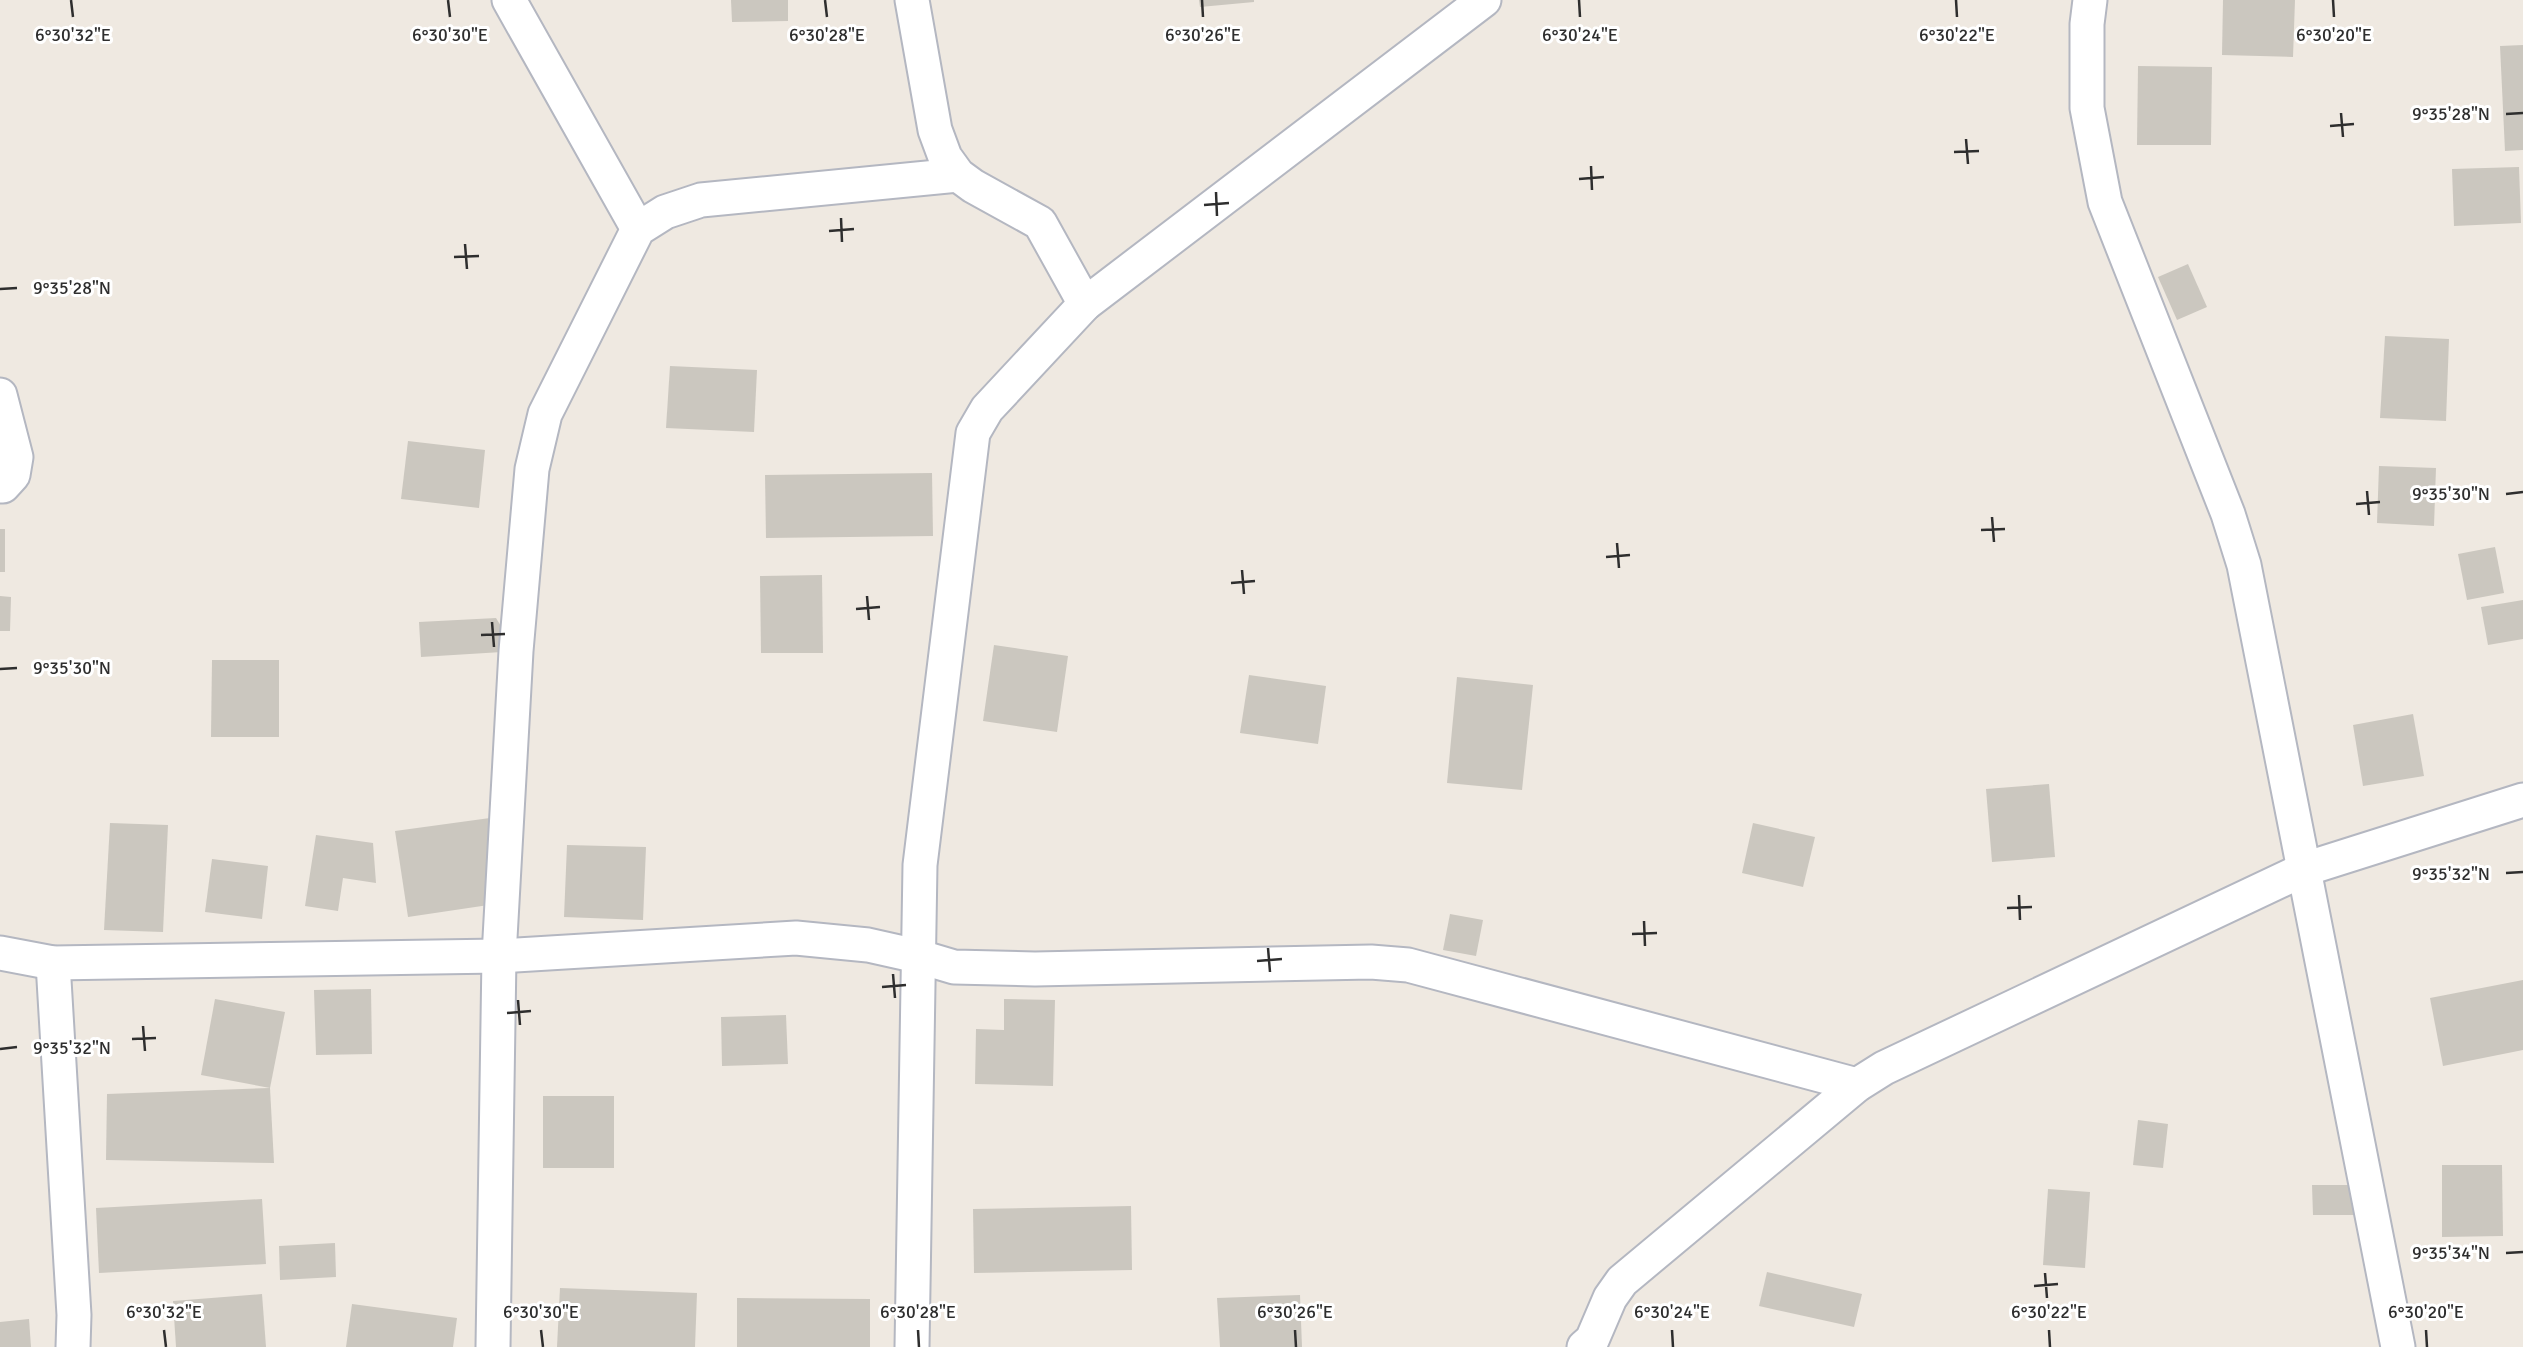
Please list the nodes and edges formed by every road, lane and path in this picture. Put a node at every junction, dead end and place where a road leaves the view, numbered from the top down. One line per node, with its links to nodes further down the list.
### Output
1 (509, 0): 6 (street)
2 (912, 0): 5 (street)
3 (1483, 0): 7 (street)
4 (2090, 0): 11 (street)
5 (958, 176): 6 (street); 7 (street)
6 (638, 229): 13 (street)
7 (1085, 304): 14 (street)
8 (0, 395): 9 (street)
9 (0, 486)
10 (2523, 800): 11 (street)
11 (2305, 869): 16 (street); 21 (street)
12 (0, 953): 15 (street)
13 (499, 956): 14 (street); 15 (street); 18 (street)
14 (917, 956): 16 (street); 19 (street)
15 (52, 963): 17 (street)
16 (1857, 1085): 20 (street)
17 (73, 1347)
18 (493, 1347)
19 (912, 1347)
20 (1584, 1347)
21 (2398, 1347)

